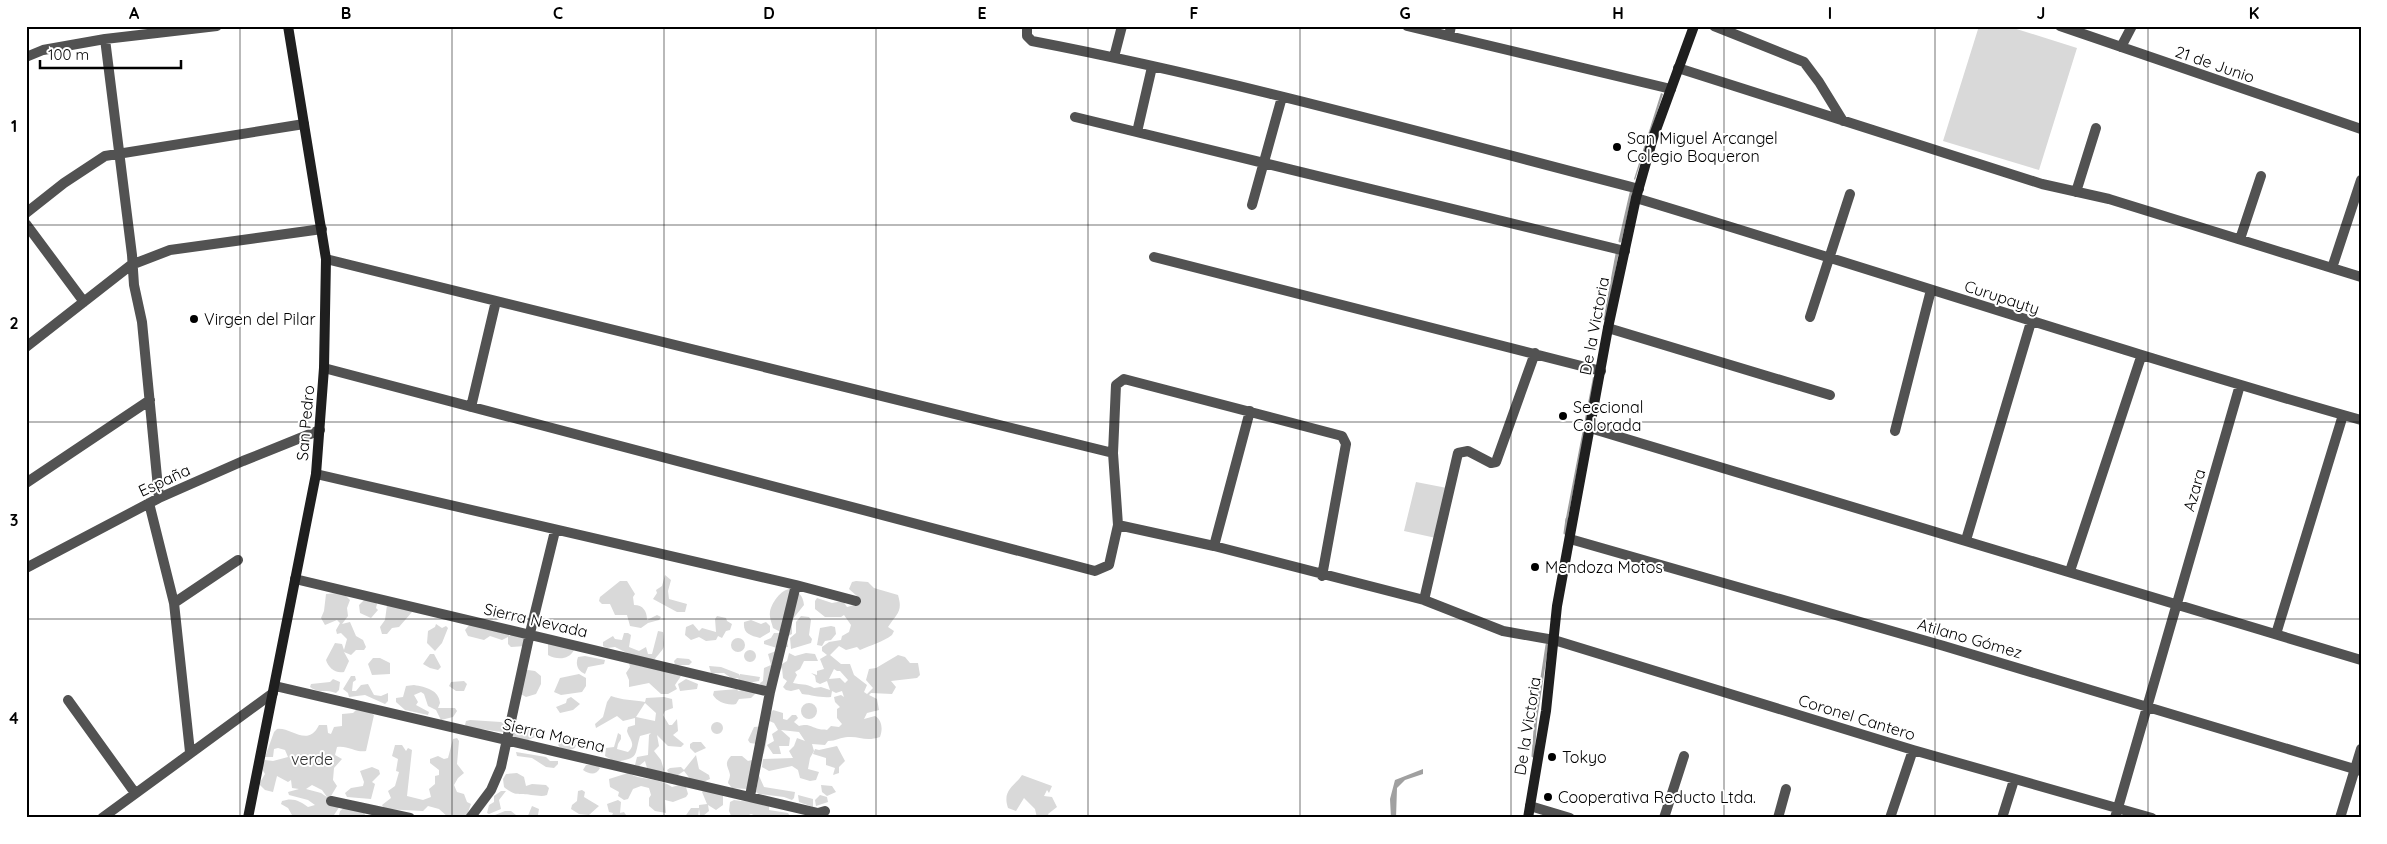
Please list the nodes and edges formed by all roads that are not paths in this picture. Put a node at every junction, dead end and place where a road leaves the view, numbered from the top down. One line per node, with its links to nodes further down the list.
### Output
1 (217, 26): 11 (street)
2 (288, 26): 21 (main road, San Pedro)
3 (1027, 26): 13 (street, Curupayty)
4 (1122, 26): 13 (street)
5 (1407, 26): 10 (street)
6 (1694, 26): 16 (main road, De la Victoria)
7 (1714, 26): 20 (street)
8 (2060, 26): 12 (street, 21 de Junio)
9 (2132, 26): 12 (street)
10 (1450, 31): 17 (street)
11 (105, 40): 14 (street); 25 (street)
12 (2121, 47): 23 (street, 21 de Junio)
13 (1114, 56): 15 (street, Curupayty)
14 (26, 57)
15 (1152, 67): 18 (street, Curupayty); 24 (street)
16 (1678, 68): 17 (main road, De la Victoria); 20 (street)
17 (1671, 89): 30 (main road, De la Victoria)
18 (1282, 97): 26 (street); 30 (street, Curupayty)
19 (1076, 117): 24 (street)
20 (1844, 121): 29 (street)
21 (304, 124): 25 (street); 35 (main road, San Pedro)
22 (2096, 128): 29 (street)
23 (2361, 129)
24 (1137, 132): 26 (street)
25 (118, 154): 33 (street); 41 (street)
26 (1264, 162): 32 (street); 37 (street)
27 (2261, 176): 36 (street)
28 (2361, 180): 42 (street)
29 (2076, 192): 36 (street)
30 (1637, 194): 37 (main road, De la Victoria); 39 (street, Curupayty)
31 (1850, 194): 39 (street)
32 (1252, 205)
33 (26, 213)
34 (26, 224): 46 (street)
35 (322, 229): 40 (main road, San Pedro); 41 (street)
36 (2240, 239): 42 (street)
37 (1624, 251): 49 (main road, De la Victoria)
38 (1154, 257): 51 (street)
39 (1829, 257): 44 (street, Curupayty); 47 (street)
40 (326, 259): 45 (street); 53 (main road, San Pedro)
41 (131, 266): 46 (street); 57 (street)
42 (2332, 268): 43 (street)
43 (2361, 277)
44 (1931, 290): 48 (street, Curupayty); 64 (street)
45 (496, 301): 58 (street); 65 (street)
46 (84, 302): 50 (street)
47 (1810, 317)
48 (2031, 322): 52 (street, Curupayty); 73 (street)
49 (1608, 328): 54 (main road, De la Victoria); 56 (street)
50 (26, 347)
51 (1535, 353): 54 (street); 81 (street)
52 (2141, 357): 55 (street, Curupayty); 77 (street)
53 (324, 368): 58 (street); 63 (main road, San Pedro)
54 (1601, 371): 62 (main road, De la Victoria)
55 (2240, 385): 60 (street, Curupayty); 84 (street, Azara)
56 (1830, 395)
57 (150, 400): 67 (street); 68 (street)
58 (471, 407): 70 (street)
59 (1250, 411): 65 (street); 74 (street); 78 (street)
60 (2343, 415): 61 (street, Curupayty); 86 (street)
61 (2361, 420)
62 (1590, 428): 72 (main road, De la Victoria); 73 (street)
63 (320, 430): 66 (main road, San Pedro); 68 (street, España)
64 (1895, 431)
65 (1113, 453): 70 (street)
66 (316, 474): 71 (street); 79 (main road, San Pedro)
67 (26, 484)
68 (160, 498): 69 (street, España)
69 (149, 503): 76 (street, España); 83 (street)
70 (1118, 525): 74 (street, Coronel Cantero)
71 (555, 530): 80 (street); 85 (street)
72 (1570, 539): 87 (main road, De la Victoria); 92 (street, Atilano Gómez)
73 (1966, 540): 77 (street)
74 (1214, 546): 78 (street, Coronel Cantero)
75 (238, 560): 83 (street)
76 (26, 568)
77 (2070, 571): 84 (street)
78 (1322, 576): 81 (street, Coronel Cantero)
79 (295, 579): 85 (street, Sierra Nevada); 89 (main road, San Pedro)
80 (796, 585): 82 (street); 90 (street)
81 (1424, 600): 87 (street, Coronel Cantero)
82 (856, 601)
83 (174, 603): 96 (street)
84 (2176, 603): 86 (street); 92 (street, Azara)
85 (530, 633): 90 (street, Sierra Nevada); 93 (street)
86 (2276, 634): 88 (street)
87 (1554, 640): 95 (street, Coronel Cantero); 104 (main road, De la Victoria)
88 (2361, 660)
89 (274, 690): 93 (street, Sierra Morena); 96 (street); 110 (main road, San Pedro)
90 (770, 692): 102 (street)
91 (68, 700): 101 (street)
92 (2148, 706): 98 (street, Atilano Gómez); 107 (street)
93 (507, 740): 102 (street, Sierra Morena); 108 (street)
94 (2361, 749): 98 (street)
95 (1912, 750): 99 (street, Coronel Cantero); 116 (street)
96 (190, 752): 101 (street)
97 (1684, 756): 114 (street)
98 (2358, 770): 119 (street)
99 (2014, 780): 107 (street, Coronel Cantero); 117 (street)
100 (1786, 789): 115 (street)
101 (135, 793): 109 (street)
102 (750, 796): 105 (street, Sierra Morena)
103 (331, 801): 106 (street)
104 (1530, 806): 112 (main road, De la Victoria); 113 (street)
105 (825, 811)
106 (363, 813): 111 (street)
107 (2117, 813): 118 (street, Coronel Cantero)
108 (474, 817)
109 (102, 818)
110 (248, 818)
111 (410, 818)
112 (1528, 818)
113 (1570, 818)
114 (1664, 818)
115 (1778, 818)
116 (1890, 818)
117 (2002, 818)
118 (2152, 818)
119 (2340, 818)

